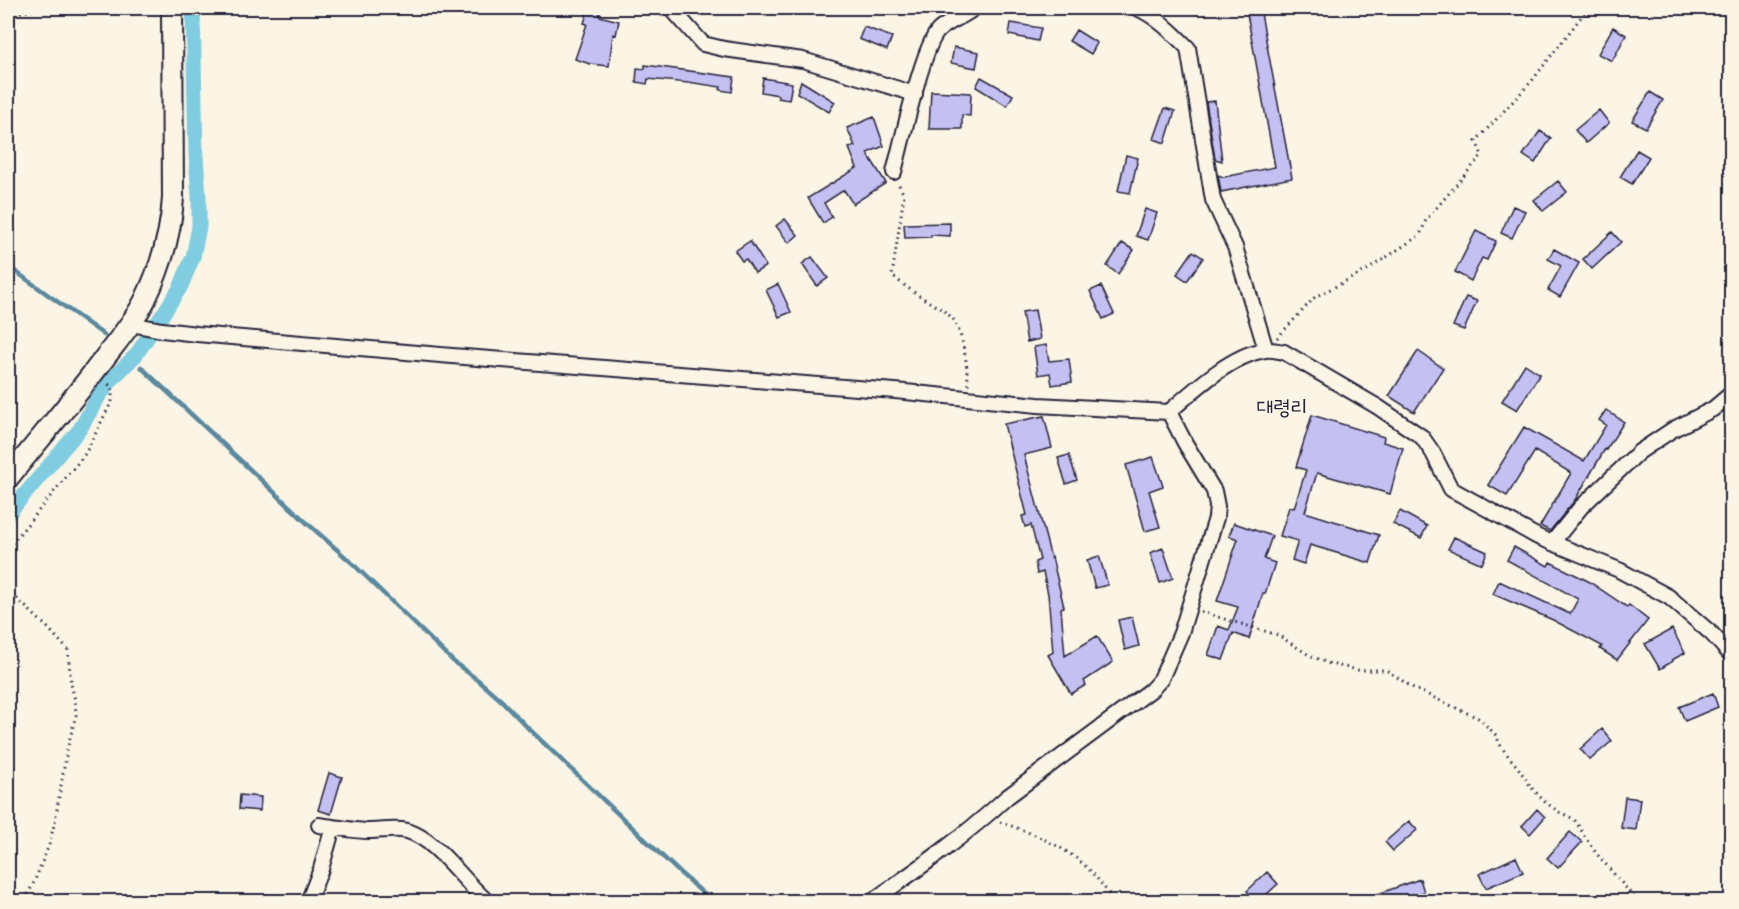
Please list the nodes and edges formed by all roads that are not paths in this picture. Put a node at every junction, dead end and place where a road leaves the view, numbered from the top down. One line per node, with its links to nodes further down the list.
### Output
1 (172, 8): 7 (street)
2 (671, 8): 5 (street)
3 (974, 8): 5 (street)
4 (1141, 8): 8 (street)
5 (915, 94): 6 (street)
6 (894, 172)
7 (136, 325): 10 (street); 11 (street)
8 (1266, 350): 10 (street); 12 (street)
9 (1731, 393): 12 (street)
10 (1169, 412): 18 (street)
11 (8, 477)
12 (1552, 543): 13 (street)
13 (1731, 657)
14 (319, 825): 15 (street)
15 (333, 827): 16 (street); 17 (street)
16 (308, 902)
17 (488, 902)
18 (871, 902)

